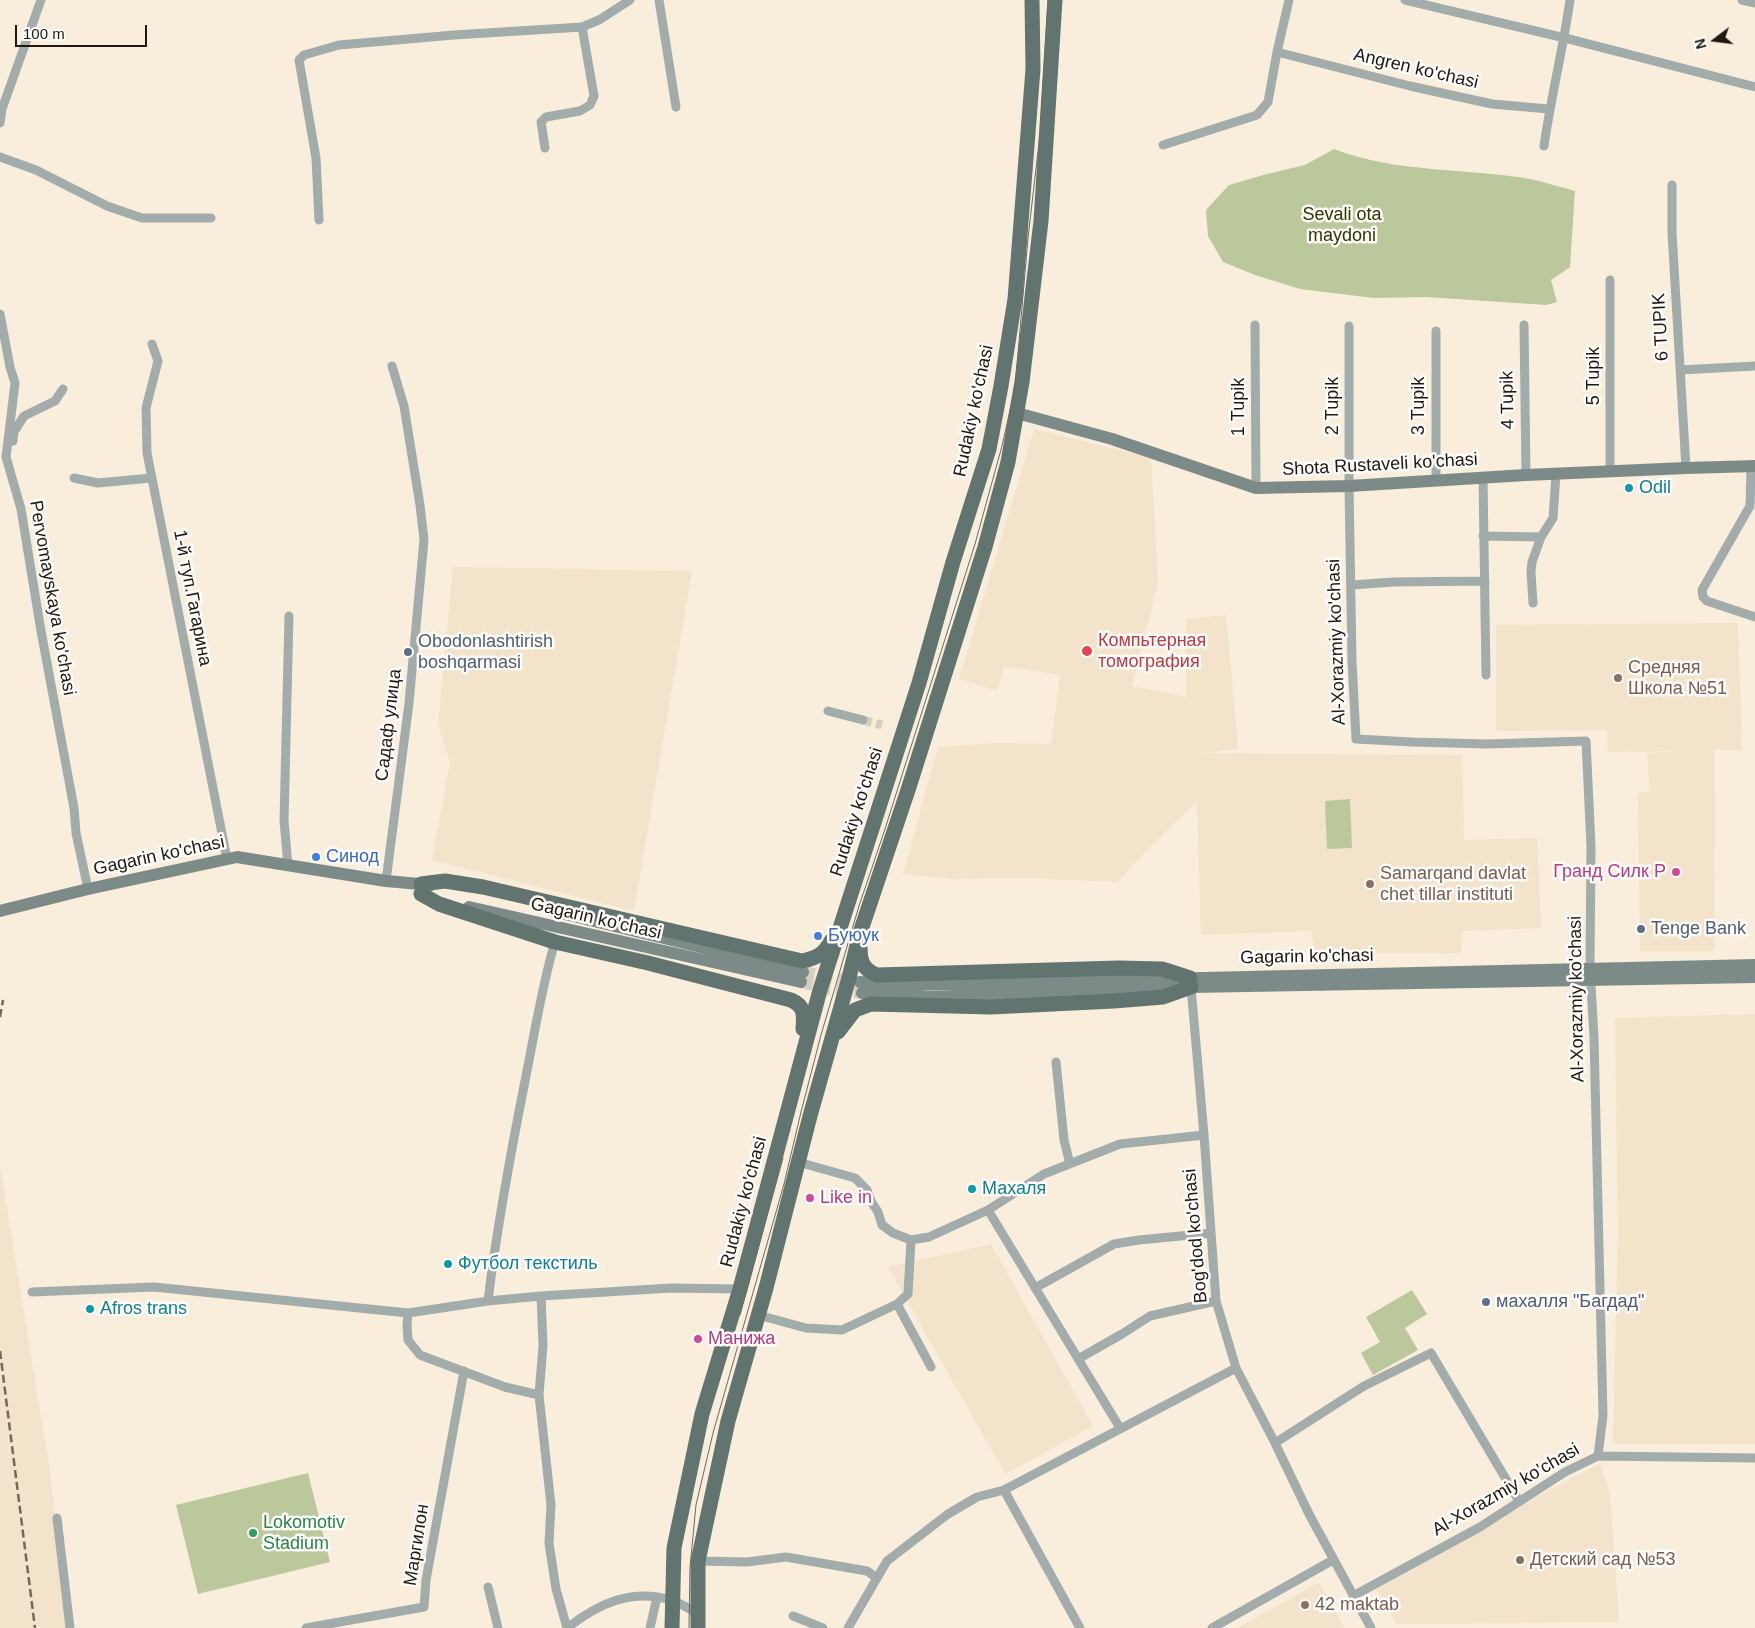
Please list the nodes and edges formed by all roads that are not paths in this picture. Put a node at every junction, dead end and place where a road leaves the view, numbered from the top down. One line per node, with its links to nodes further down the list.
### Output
1 (41, 0): 17 (street)
2 (630, 0): 11 (street)
3 (659, 0): 15 (street)
4 (1032, 0): 18 (main road, Rudakiy ko'chasi)
5 (1055, 0): 19 (main road)
6 (1289, 0): 13 (street)
7 (1405, 0): 12 (street)
8 (1570, 0): 12 (street)
9 (1742, 0): 10 (street)
10 (1755, 3)
11 (582, 27): 22 (street); 26 (street)
12 (1565, 38): 14 (street); 16 (street)
13 (1277, 52): 16 (street, Angren ko'chasi); 20 (street)
14 (1755, 87)
15 (676, 107)
16 (1549, 109): 21 (street)
17 (0, 123)
18 (1028, 132): 19 (main road); 61 (main road, Rudakiy ko'chasi)
19 (1048, 135): 38 (main road)
20 (1162, 145)
21 (1544, 146)
22 (546, 148)
23 (0, 157): 25 (street)
24 (1672, 185): 36 (street, 6 TUPIK)
25 (211, 218)
26 (319, 220)
27 (1610, 280): 41 (street, 5 Tupik)
28 (0, 314): 50 (street, Pervomayskaya ko'chasi)
29 (1255, 325): 49 (street, 1 Tupik)
30 (1524, 325): 43 (street, 4 Tupik)
31 (1349, 326): 48 (street, 2 Tupik)
32 (1436, 331): 47 (street, 3 Tupik)
33 (152, 344): 45 (street, 1-й туп.Гагарина)
34 (392, 366): 65 (street, Садаф улица)
35 (1755, 366): 36 (street)
36 (1680, 370): 40 (street, 6 TUPIK)
37 (63, 389): 50 (street)
38 (1017, 413): 49 (main road, Shota Rustaveli ko'chasi); 62 (main road)
39 (1753, 466): 40 (main road, Shota Rustaveli ko'chasi); 57 (street)
40 (1686, 468): 41 (main road, Shota Rustaveli ko'chasi)
41 (1610, 472): 42 (main road, Shota Rustaveli ko'chasi)
42 (1556, 474): 43 (main road, Shota Rustaveli ko'chasi); 52 (street)
43 (1526, 475): 46 (main road, Shota Rustaveli ko'chasi)
44 (74, 478): 45 (street)
45 (151, 478): 63 (street, 1-й туп.Гагарина)
46 (1483, 478): 47 (main road, Shota Rustaveli ko'chasi); 51 (street)
47 (1436, 480): 48 (main road, Shota Rustaveli ko'chasi)
48 (1349, 486): 49 (main road, Shota Rustaveli ko'chasi); 54 (street, Al-Xorazmiy ko'chasi)
49 (1256, 488)
50 (21, 509): 66 (street, Pervomayskaya ko'chasi)
51 (1483, 536): 52 (street); 53 (street)
52 (1541, 537): 55 (street)
53 (1485, 581): 54 (street); 58 (street)
54 (1352, 585): 73 (street, Al-Xorazmiy ko'chasi)
55 (1533, 603)
56 (289, 616): 64 (street)
57 (1755, 617)
58 (1486, 674)
59 (828, 711): 60 (street)
60 (863, 720)
61 (887, 780): 62 (main road); 69 (main road, Rudakiy ko'chasi)
62 (909, 787): 70 (main road)
63 (227, 859): 64 (main road, Gagarin ko'chasi); 66 (main road, Gagarin ko'chasi)
64 (288, 866): 65 (main road, Gagarin ko'chasi)
65 (386, 881): 67 (main road, Gagarin ko'chasi)
66 (88, 889): 68 (main road, Gagarin ko'chasi)
67 (421, 889): 69 (main road); 71 (main road); 74 (main road, Gagarin ko'chasi)
68 (0, 911)
69 (841, 924): 80 (main road, Rudakiy ko'chasi)
70 (860, 933): 76 (main road); 78 (main road)
71 (555, 942): 80 (main road); 93 (street)
72 (1755, 965): 73 (main road, Gagarin ko'chasi)
73 (1590, 975): 75 (main road, Gagarin ko'chasi); 76 (main road, Gagarin ko'chasi); 105 (street, Al-Xorazmiy ko'chasi)
74 (802, 977)
75 (1755, 977)
76 (1190, 982): 77 (main road, Gagarin ko'chasi); 78 (main road); 83 (street, Bog'dod ko'chasi)
77 (861, 987)
78 (828, 1048): 82 (main road)
79 (1056, 1062): 85 (street)
80 (799, 1063): 81 (main road, Rudakiy ko'chasi)
81 (789, 1108): 82 (main road); 90 (main road, Rudakiy ko'chasi)
82 (810, 1116): 84 (main road)
83 (1204, 1135): 85 (street); 87 (street, Bog'dod ko'chasi)
84 (798, 1162): 88 (street); 97 (main road)
85 (1070, 1164): 86 (street)
86 (988, 1210): 88 (street); 89 (street)
87 (1211, 1232): 89 (street); 94 (street, Bog'dod ko'chasi)
88 (911, 1240): 95 (street)
89 (1035, 1288): 98 (street)
90 (740, 1289): 92 (street); 115 (main road, Rudakiy ko'chasi)
91 (32, 1292): 96 (street)
92 (541, 1296): 93 (street); 102 (street)
93 (488, 1301): 96 (street)
94 (1216, 1301): 98 (street); 100 (street, Bog'dod ko'chasi)
95 (898, 1304): 97 (street); 99 (street)
96 (408, 1313): 101 (street)
97 (758, 1315): 111 (main road)
98 (1078, 1359): 103 (street)
99 (931, 1367)
100 (1236, 1368): 103 (street); 104 (street, Bog'dod ko'chasi)
101 (464, 1371): 102 (street); 119 (street, Маргилон)
102 (539, 1395): 121 (street)
103 (1120, 1428): 107 (street)
104 (1275, 1443): 108 (street); 110 (street, Bog'dod ko'chasi)
105 (1598, 1456): 106 (street); 108 (street, Al-Xorazmiy ko'chasi)
106 (1755, 1458)
107 (1004, 1490): 112 (street); 126 (street)
108 (1519, 1501): 114 (street, Al-Xorazmiy ko'chasi)
109 (57, 1518): 118 (street)
110 (1333, 1560): 114 (street, Bog'dod ko'chasi); 127 (street)
111 (698, 1561): 112 (street); 117 (main road)
112 (877, 1578): 125 (street)
113 (488, 1588): 120 (street)
114 (1353, 1596): 128 (street, Bog'dod ko'chasi)
115 (665, 1599): 117 (street); 121 (street); 122 (street); 123 (main road, Rudakiy ko'chasi)
116 (793, 1616): 124 (street)
117 (698, 1621)
118 (70, 1628)
119 (306, 1628)
120 (498, 1628)
121 (567, 1628)
122 (650, 1628)
123 (672, 1628)
124 (823, 1628)
125 (848, 1628)
126 (1080, 1628)
127 (1212, 1628)
128 (1370, 1628)

